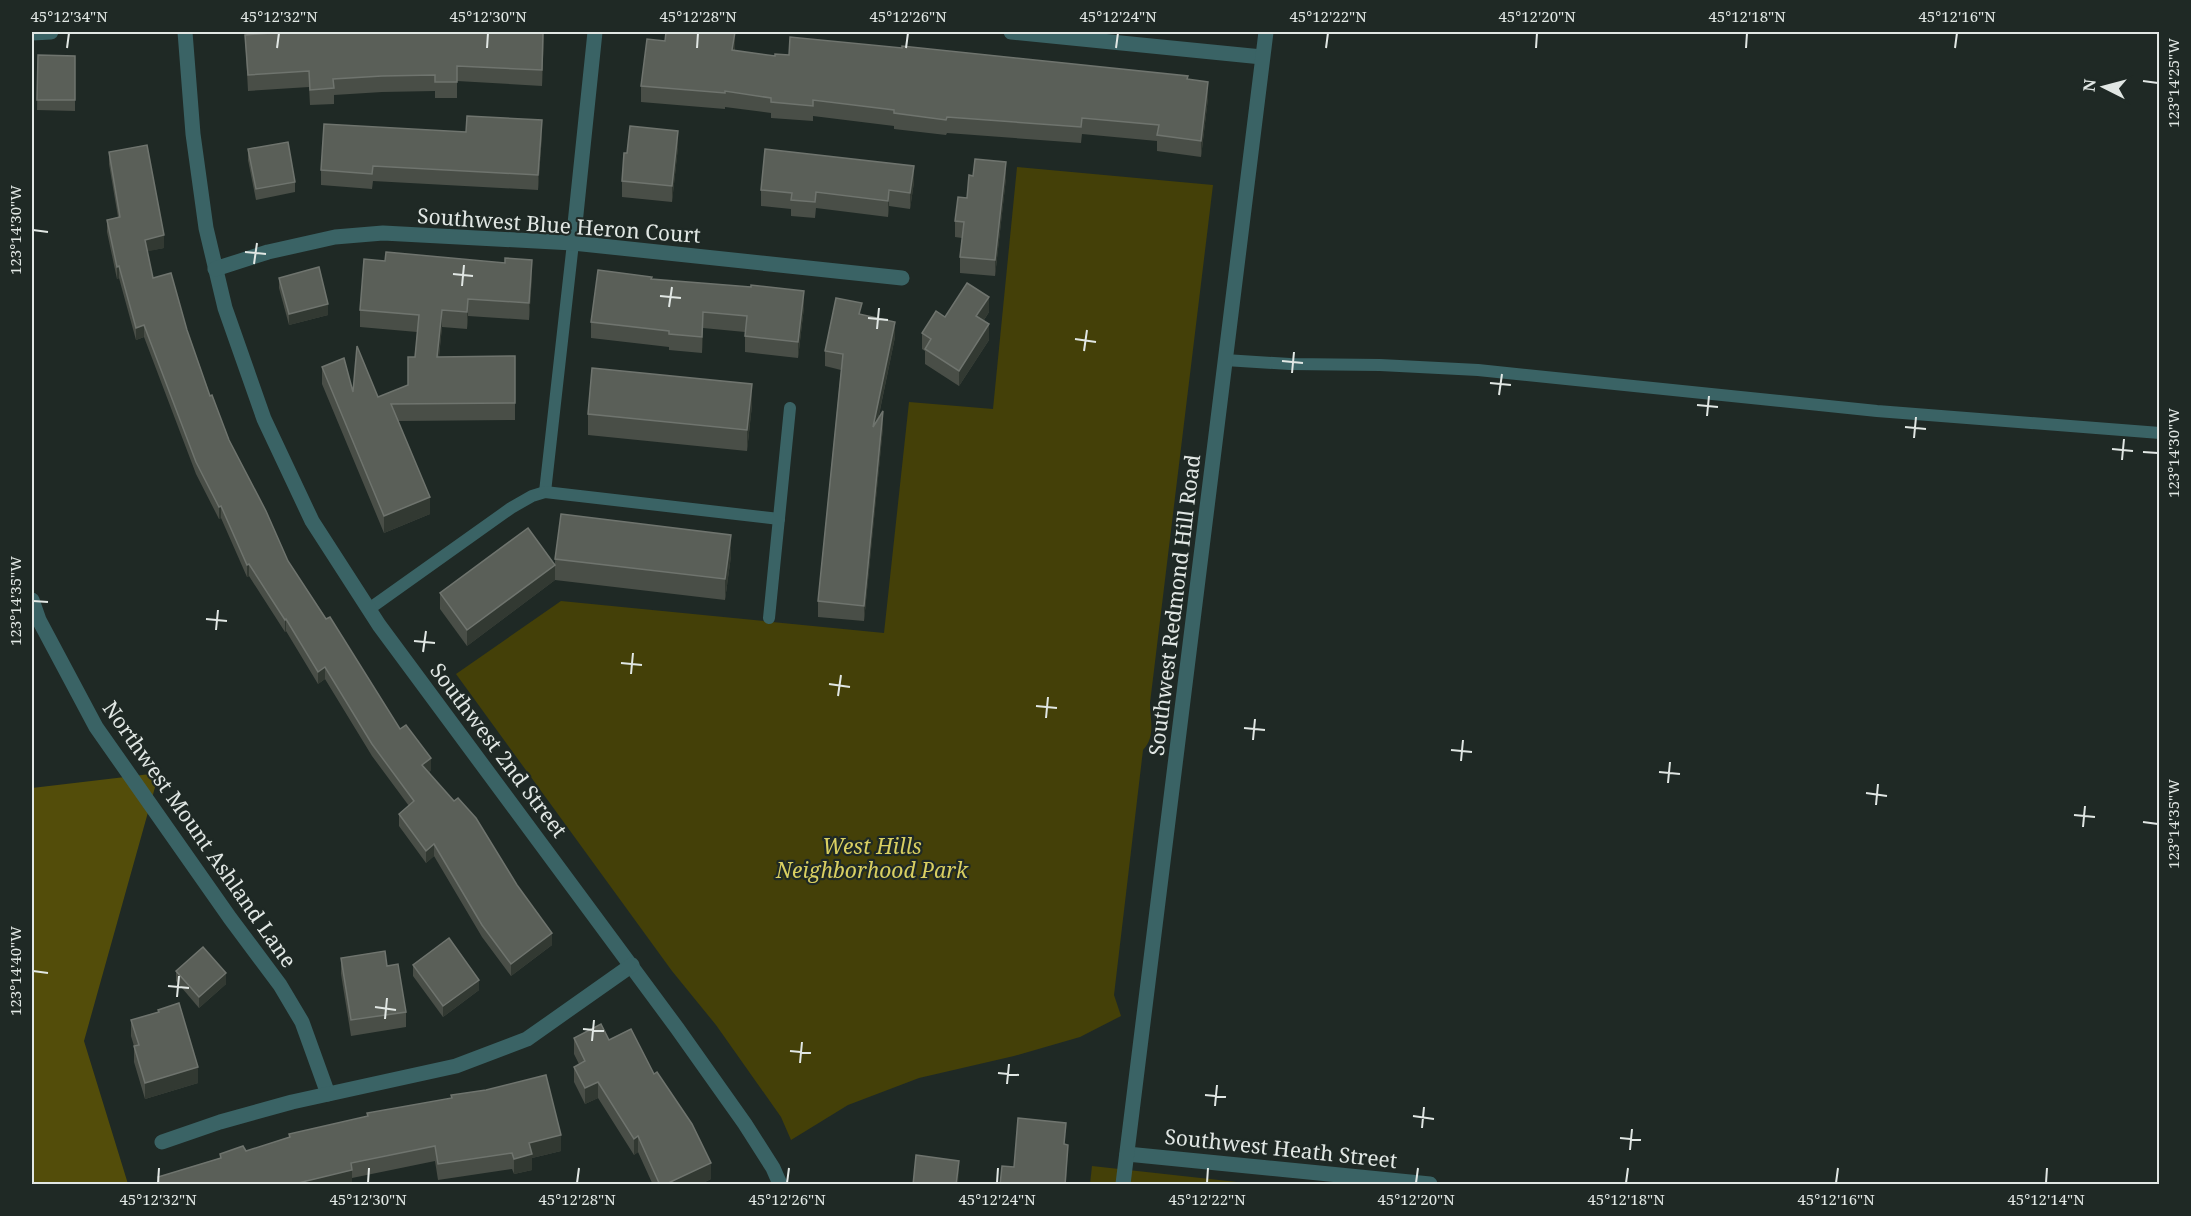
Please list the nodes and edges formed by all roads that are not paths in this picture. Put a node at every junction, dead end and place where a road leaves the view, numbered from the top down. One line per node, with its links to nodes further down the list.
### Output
1 (51, 32): 6 (street)
2 (184, 32): 9 (street, Southwest 2nd Street)
3 (596, 32): 8 (street)
4 (1011, 32): 7 (street)
5 (1266, 32): 7 (street, Southwest Redmond Hill Road)
6 (32, 33)
7 (1262, 57): 11 (street, Southwest Redmond Hill Road)
8 (573, 243): 9 (street, Southwest Blue Heron Court); 10 (street, Southwest Blue Heron Court); 14 (lane)
9 (215, 269): 17 (street, Southwest 2nd Street)
10 (902, 278)
11 (1225, 360): 13 (lane); 22 (street, Southwest Redmond Hill Road)
12 (790, 408): 15 (lane)
13 (2160, 433)
14 (545, 492): 15 (lane); 17 (lane)
15 (779, 519): 18 (lane)
16 (32, 600): 20 (street, Northwest Mount Ashland Lane)
17 (369, 609): 19 (street, Southwest 2nd Street)
18 (769, 618)
19 (632, 965): 20 (street); 23 (street, Southwest 2nd Street)
20 (328, 1094): 21 (street)
21 (162, 1142)
22 (1127, 1154): 24 (street, Southwest Redmond Hill Road); 25 (street, Southwest Heath Street)
23 (780, 1185)
24 (1123, 1185)
25 (1430, 1185)

